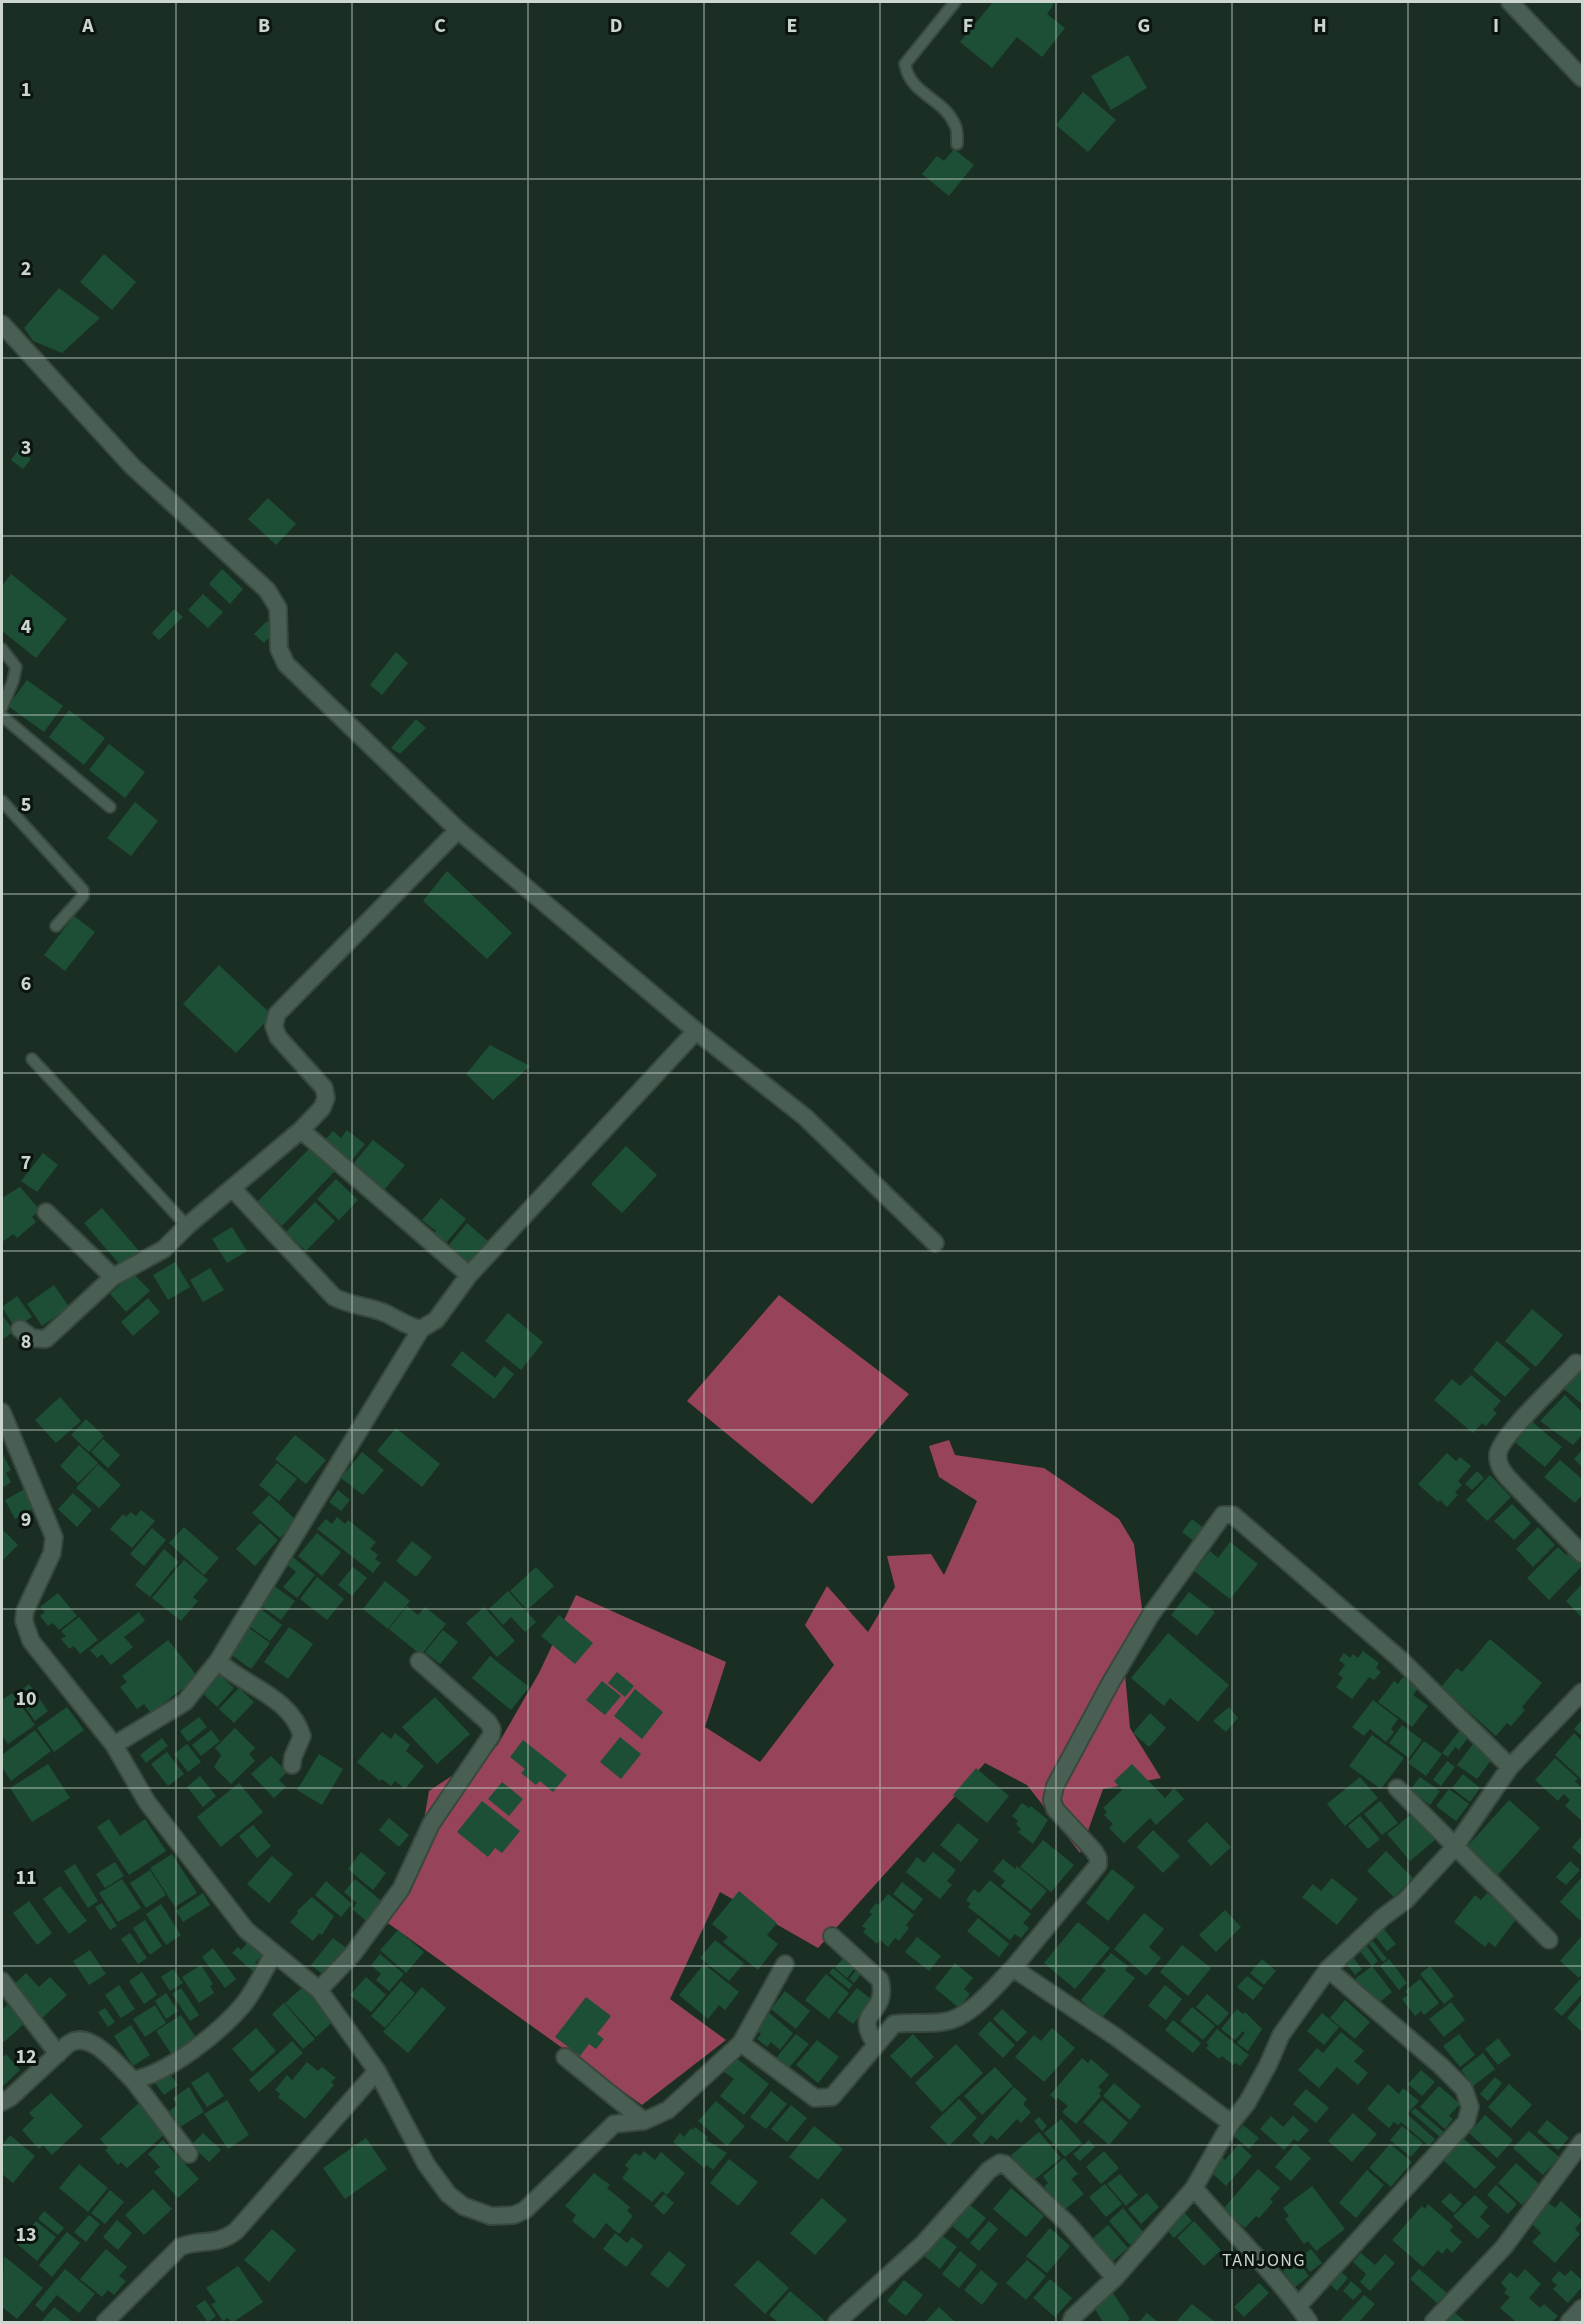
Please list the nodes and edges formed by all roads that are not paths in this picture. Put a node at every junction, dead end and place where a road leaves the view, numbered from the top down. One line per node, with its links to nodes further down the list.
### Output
1 (955, 2): 4 (lane)
2 (1510, 2): 3 (street)
3 (1582, 78)
4 (957, 144)
5 (2, 324): 11 (street)
6 (2, 649): 7 (lane)
7 (2, 706)
8 (2, 716): 10 (lane)
9 (2, 801): 12 (lane)
10 (110, 807)
11 (458, 830): 13 (street); 15 (street)
12 (56, 926)
13 (696, 1031): 19 (street); 20 (street)
14 (32, 1059): 18 (lane)
15 (302, 1130): 16 (street); 20 (street)
16 (232, 1188): 18 (street); 23 (street)
17 (46, 1212): 21 (street)
18 (187, 1226): 21 (street)
19 (935, 1243)
20 (468, 1275): 23 (street)
21 (113, 1277): 22 (street)
22 (20, 1329)
23 (421, 1329): 27 (street)
24 (1576, 1363): 26 (street)
25 (2, 1412): 30 (street)
26 (1582, 1554)
27 (218, 1661): 30 (street); 31 (street)
28 (419, 1661): 42 (street)
29 (1582, 1692): 32 (street)
30 (114, 1745): 37 (street)
31 (292, 1765)
32 (1510, 1767): 34 (street); 39 (street)
33 (1396, 1788): 34 (street)
34 (1454, 1848): 36 (street); 40 (street)
35 (832, 1936): 44 (street)
36 (1549, 1940)
37 (274, 1953): 42 (street); 48 (street)
38 (785, 1964): 43 (street)
39 (1013, 1968): 44 (street); 51 (street)
40 (1328, 1970): 51 (street); 56 (street)
41 (2, 1982): 45 (street)
42 (319, 1990): 47 (street)
43 (741, 2043): 44 (street); 50 (street)
44 (875, 2043)
45 (58, 2054): 48 (street); 49 (street)
46 (565, 2057): 50 (street)
47 (377, 2071): 50 (street); 58 (street)
48 (133, 2080): 53 (street)
49 (2, 2102)
50 (644, 2121)
51 (1231, 2123): 54 (street)
52 (1582, 2142): 62 (street)
53 (189, 2154)
54 (1194, 2188): 55 (street); 56 (street)
55 (1115, 2278): 59 (street); 60 (street)
56 (1298, 2306): 61 (street)
57 (1582, 2308): 63 (street)
58 (105, 2322)
59 (837, 2322)
60 (1071, 2322)
61 (1309, 2322)
62 (1433, 2322)
63 (1569, 2322)

